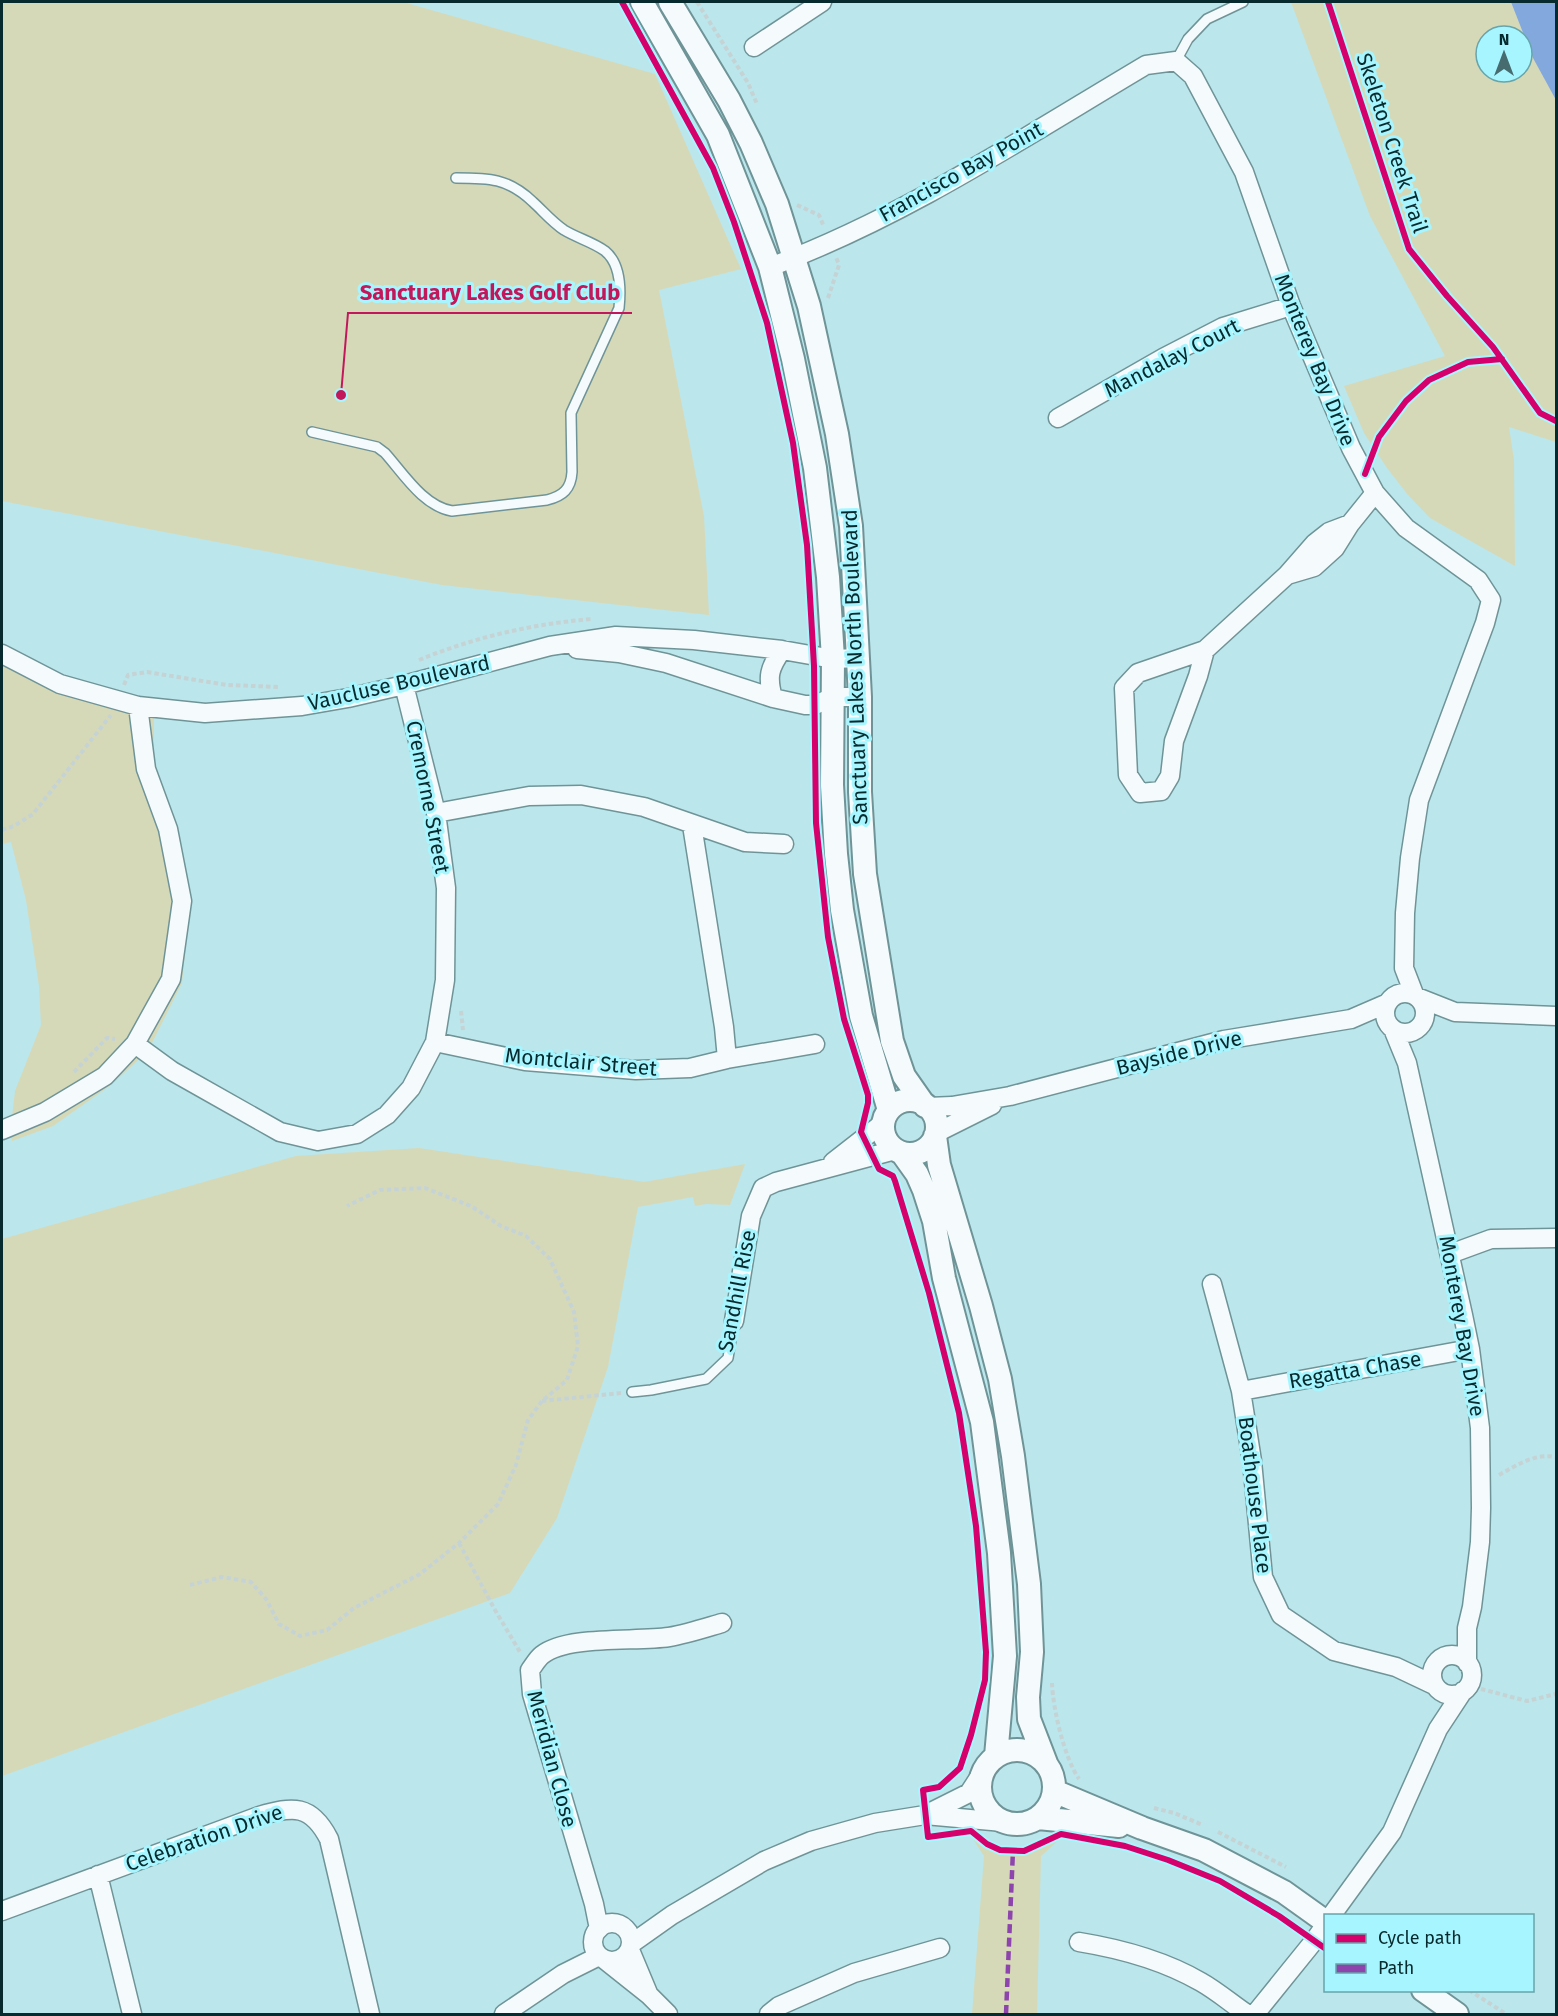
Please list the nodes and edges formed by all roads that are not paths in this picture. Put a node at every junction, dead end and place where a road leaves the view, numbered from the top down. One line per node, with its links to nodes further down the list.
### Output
1 (642, 2): 9 (street, Sanctuary Lakes North Boulevard)
2 (670, 2): 8 (street, Sanctuary Lakes North Boulevard)
3 (822, 2): 5 (street)
4 (1243, 2): 6 (lane)
5 (754, 47)
6 (1176, 61): 8 (street, Francisco Bay Point); 10 (street, Monterey Bay Drive)
7 (456, 178): 12 (lane)
8 (795, 257): 9 (street, Francisco Bay Point); 18 (street, Sanctuary Lakes North Boulevard)
9 (770, 267): 19 (street, Sanctuary Lakes North Boulevard)
10 (1291, 306): 11 (street, Mandalay Court); 13 (street, Monterey Bay Drive)
11 (1058, 418)
12 (312, 432)
13 (1375, 493): 16 (street); 28 (street, Monterey Bay Drive)
14 (550, 646): 15 (street, Vaucluse Boulevard); 20 (street, Vaucluse Boulevard); 23 (street, Vaucluse Boulevard)
15 (782, 650): 19 (street, Vaucluse Boulevard); 23 (street)
16 (1205, 650): 16 (street)
17 (2, 654): 24 (street, Vaucluse Boulevard)
18 (858, 658): 19 (street, Vaucluse Boulevard); 22 (street, Sanctuary Lakes North Boulevard)
19 (833, 659): 21 (street, Sanctuary Lakes North Boulevard)
20 (404, 685): 24 (street, Vaucluse Boulevard); 25 (street, Cremorne Street)
21 (833, 697): 22 (street, Vaucluse Boulevard); 23 (street, Vaucluse Boulevard); 43 (street, Sanctuary Lakes North Boulevard)
22 (860, 697): 42 (street, Sanctuary Lakes North Boulevard)
23 (773, 698)
24 (130, 703): 36 (street)
25 (436, 813): 26 (street); 37 (street, Cremorne Street)
26 (692, 825): 27 (street); 39 (street)
27 (784, 844)
28 (1404, 968): 29 (street, Monterey Bay Drive); 30 (street, Monterey Bay Drive)
29 (1416, 995): 30 (street); 31 (street); 34 (street)
30 (1389, 1000): 33 (street, Bayside Drive); 35 (street)
31 (1455, 1012): 32 (street); 34 (street)
32 (1557, 1016)
33 (1351, 1019): 35 (street, Bayside Drive); 41 (street, Bayside Drive)
34 (1420, 1026): 35 (street); 40 (street, Monterey Bay Drive)
35 (1391, 1027): 40 (street, Monterey Bay Drive)
36 (128, 1042): 37 (street, Cremorne Street); 44 (street)
37 (435, 1042): 39 (street, Montclair Street)
38 (815, 1044): 39 (street, Montclair Street)
39 (727, 1059)
40 (1407, 1064): 49 (street, Monterey Bay Drive)
41 (1010, 1096): 42 (street, Bayside Drive); 45 (street, Bayside Drive)
42 (927, 1106): 43 (street); 45 (street)
43 (886, 1117): 46 (street); 47 (street, Sandhill Rise)
44 (2, 1130)
45 (936, 1134): 46 (street); 63 (street)
46 (899, 1151): 47 (street, Sandhill Rise); 64 (street)
47 (824, 1168): 51 (street, Sandhill Rise)
48 (1557, 1238): 49 (street)
49 (1450, 1254): 52 (street, Monterey Bay Drive)
50 (1212, 1284): 53 (street, Boathouse Place)
51 (734, 1321): 54 (lane, Sandhill Rise)
52 (1470, 1349): 53 (street, Regatta Chase); 56 (street, Monterey Bay Drive)
53 (1240, 1391): 59 (street, Boathouse Place)
54 (632, 1392)
55 (722, 1623): 76 (street, Meridian Close)
56 (1467, 1628): 57 (street, Monterey Bay Drive); 58 (street, Monterey Bay Drive)
57 (1438, 1661): 58 (street); 59 (street, Boathouse Place); 60 (street)
58 (1467, 1663): 61 (street)
59 (1396, 1667): 60 (street, Boathouse Place)
60 (1436, 1688): 61 (street); 62 (street)
61 (1466, 1688): 62 (street)
62 (1438, 1729): 72 (street)
63 (1046, 1763): 64 (street); 65 (street)
64 (989, 1765): 66 (street); 68 (street)
65 (1054, 1791): 67 (street); 69 (street)
66 (925, 1815): 68 (street); 73 (street)
67 (1038, 1818): 68 (street); 69 (street)
68 (1003, 1822)
69 (1142, 1828): 74 (street)
70 (98, 1875): 71 (street, Celebration Drive); 84 (street); 85 (street, Celebration Drive)
71 (2, 1911)
72 (1332, 1914)
73 (672, 1915): 76 (street); 78 (street)
74 (1324, 1922)
75 (1324, 1926): 90 (street)
76 (607, 1928): 78 (street); 80 (street); 81 (street)
77 (1079, 1942): 89 (street)
78 (631, 1947): 80 (street); 83 (street)
79 (940, 1948): 88 (street)
80 (602, 1958): 81 (street); 83 (street)
81 (562, 1974): 86 (street)
82 (1426, 1992): 91 (street)
83 (649, 1995): 87 (street)
84 (132, 2014)
85 (370, 2014)
86 (504, 2014)
87 (668, 2014)
88 (769, 2014)
89 (1246, 2014)
90 (1255, 2014)
91 (1457, 2014)

